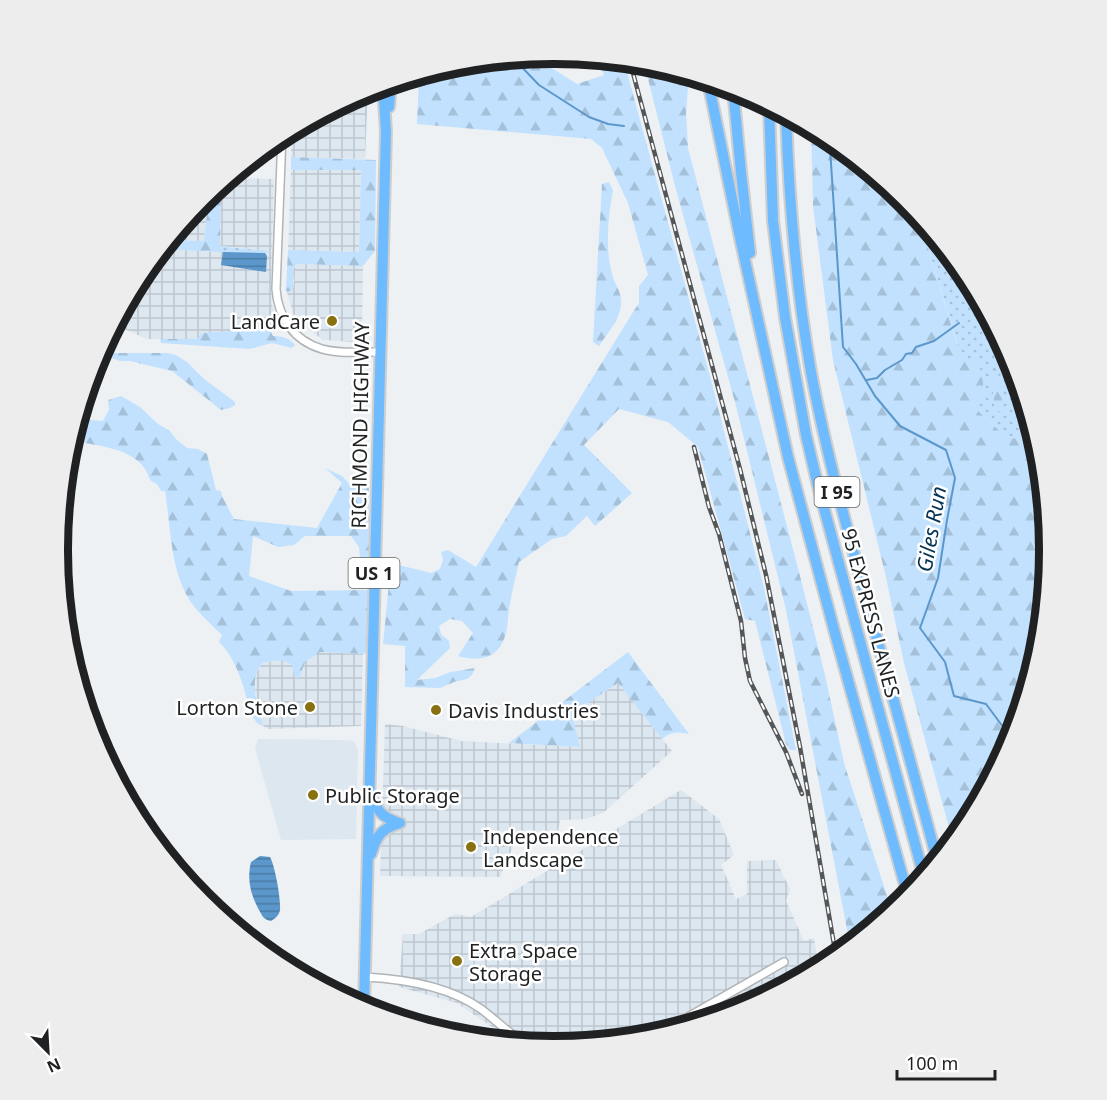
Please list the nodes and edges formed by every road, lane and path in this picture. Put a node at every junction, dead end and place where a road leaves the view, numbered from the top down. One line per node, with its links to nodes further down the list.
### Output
1 (710, 90): 11 (highway)
2 (391, 92): 8 (highway, RICHMOND HIGHWAY / US 1)
3 (384, 95): 8 (highway, RICHMOND HIGHWAY / US 1)
4 (734, 99): 11 (highway, I 95)
5 (764, 113): 10 (highway)
6 (769, 116): 10 (highway, 95 EXPRESS LANES)
7 (786, 125): 14 (highway, I 95)
8 (386, 131): 12 (highway, RICHMOND HIGHWAY / US 1)
9 (282, 148): 12 (street)
10 (770, 155): 16 (highway, 95 EXPRESS LANES)
11 (759, 319): 17 (highway, I 95)
12 (379, 352): 13 (highway, RICHMOND HIGHWAY / US 1)
13 (369, 793): 15 (highway, RICHMOND HIGHWAY / US 1); 15 (highway)
14 (935, 850)
15 (368, 866): 19 (highway, RICHMOND HIGHWAY / US 1)
16 (921, 867)
17 (905, 885)
18 (784, 962): 21 (street)
19 (365, 976): 20 (highway, RICHMOND HIGHWAY / US 1); 22 (street)
20 (364, 997)
21 (693, 1015)
22 (510, 1033)

